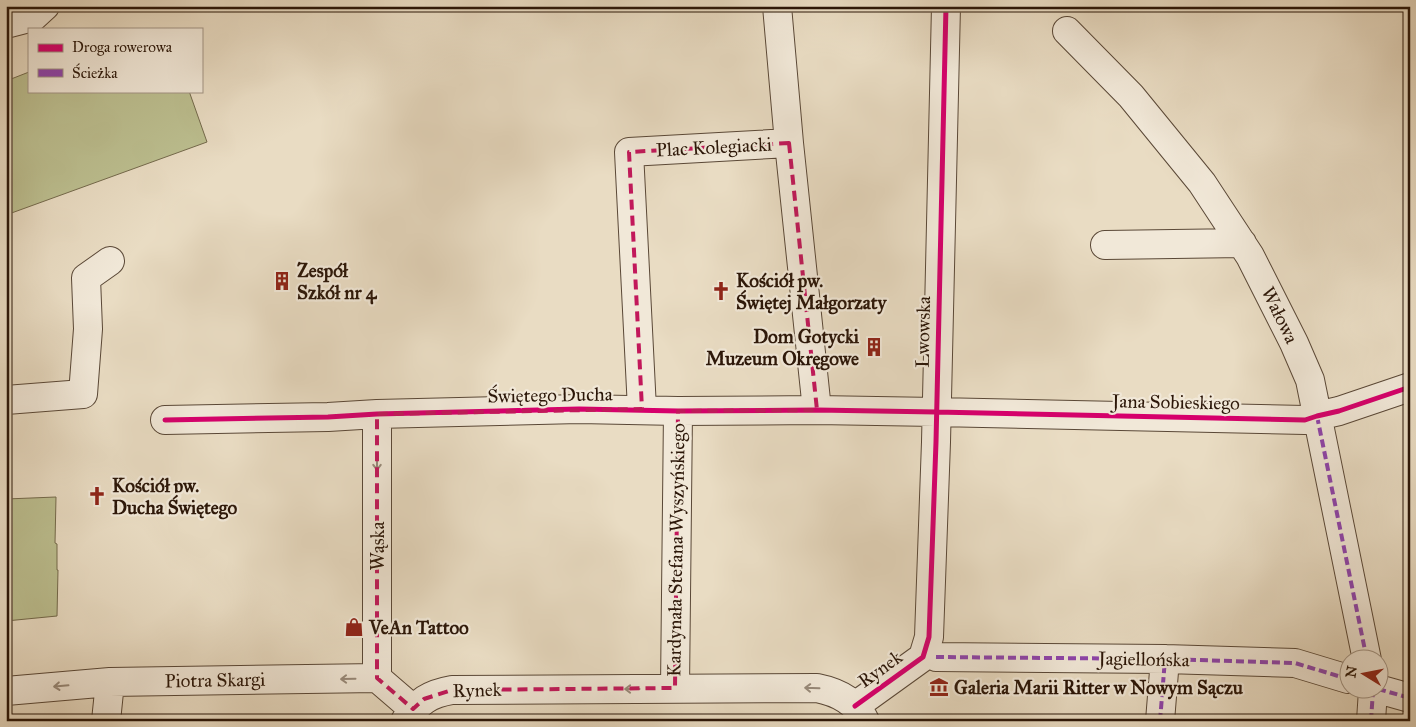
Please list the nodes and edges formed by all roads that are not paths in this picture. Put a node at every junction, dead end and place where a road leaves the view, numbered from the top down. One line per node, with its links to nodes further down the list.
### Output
1 (45, 6): 4 (street)
2 (777, 6): 6 (street)
3 (946, 6): 15 (street, Lwowska)
4 (6, 24)
5 (1067, 31): 7 (street, Wałowa)
6 (789, 143): 12 (street, Plac Kolegiacki); 13 (street, Plac Kolegiacki)
7 (1242, 243): 8 (street); 17 (street, Wałowa)
8 (1105, 245)
9 (110, 261): 11 (street)
10 (1410, 387): 17 (street, Jana Sobieskiego)
11 (6, 400)
12 (642, 410): 14 (street, Świętego Ducha); 16 (street, Świętego Ducha)
13 (817, 410): 14 (street, Świętego Ducha); 15 (street, Świętego Ducha)
14 (678, 411): 25 (street, Kardynała Stefana Wyszyńskiego)
15 (936, 412): 17 (street, Jana Sobieskiego); 20 (street, Lwowska)
16 (377, 414): 18 (street, Świętego Ducha); 23 (street, Wąska, one-way to 23)
17 (1317, 416): 19 (street, Wałowa)
18 (165, 420)
19 (1365, 650)
20 (930, 657): 21 (street, Jagiellońska); 30 (street, Rynek)
21 (1165, 658): 22 (street, Jagiellońska); 33 (street)
22 (1338, 676)
23 (377, 678): 24 (street, Piotra Skargi, one-way to 24); 31 (street)
24 (110, 682): 26 (street, Piotra Skargi, one-way to 26); 32 (street)
25 (675, 688): 30 (street, Rynek, one-way to 25); 31 (street, Rynek, one-way to 31)
26 (6, 691)
27 (1388, 691): 28 (street)
28 (1410, 698)
29 (1372, 700): 34 (street)
30 (860, 714)
31 (409, 715)
32 (106, 721)
33 (1160, 721)
34 (1371, 721)

